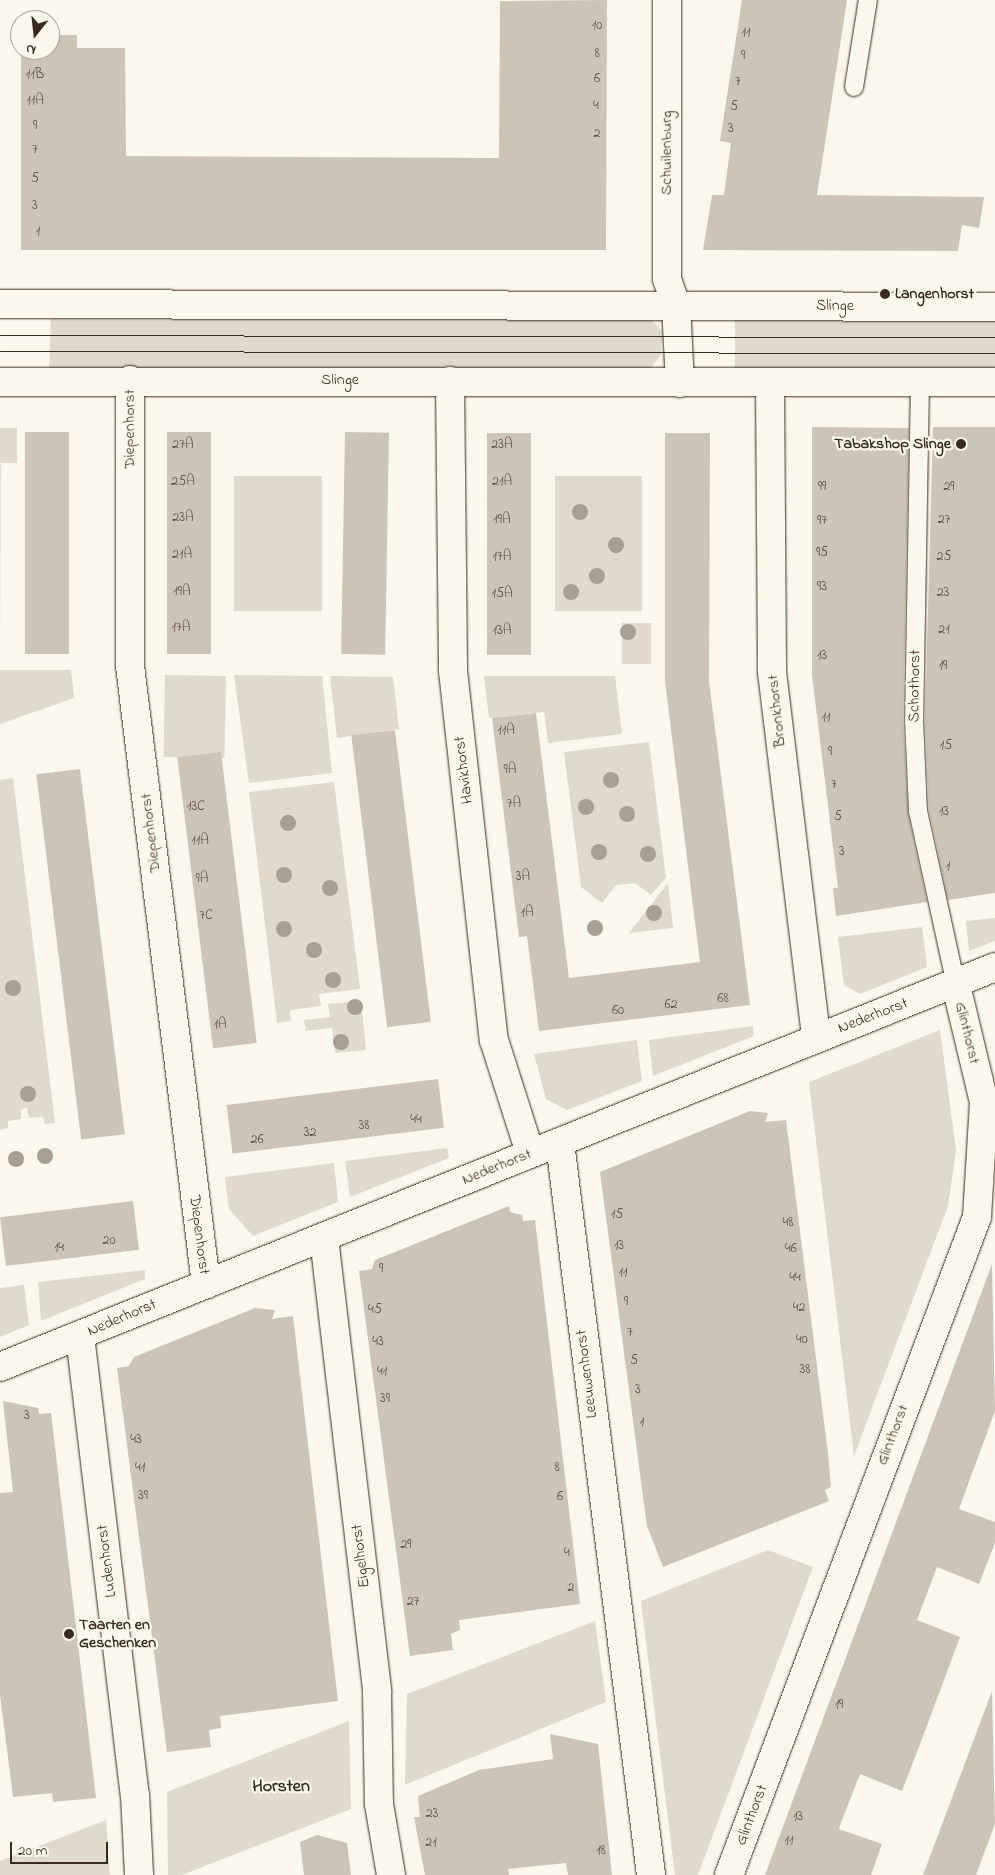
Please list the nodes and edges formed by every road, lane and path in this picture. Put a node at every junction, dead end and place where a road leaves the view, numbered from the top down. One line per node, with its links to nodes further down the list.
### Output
1 (666, 0): 5 (street, Schuilenburg)
2 (868, 0): 3 (lane)
3 (854, 87)
4 (0, 304): 5 (street, Slinge)
5 (676, 305): 6 (street, Slinge); 13 (street)
6 (995, 307)
7 (130, 380): 8 (street, Slinge); 9 (street, Slinge); 20 (street, Diepenhorst)
8 (450, 380): 13 (street, Slinge); 18 (street, Havikhorst)
9 (0, 382)
10 (770, 382): 11 (street, Slinge); 13 (street, Slinge); 16 (street, Bronkhorst)
11 (920, 382): 12 (street, Slinge); 15 (lane, Schothorst)
12 (995, 382)
13 (680, 383)
14 (995, 967): 15 (street, Nederhorst)
15 (956, 985): 16 (street, Nederhorst); 26 (street, Glinthorst)
16 (816, 1038): 17 (street, Nederhorst)
17 (560, 1143): 18 (street, Nederhorst); 25 (street, Leeuwenhorst)
18 (530, 1153): 19 (street, Nederhorst)
19 (324, 1238): 20 (street, Nederhorst); 24 (street, Eigelhorst)
20 (206, 1284): 21 (street, Nederhorst)
21 (80, 1336): 22 (street, Nederhorst); 23 (street, Ludenhorst)
22 (0, 1368)
23 (139, 1875)
24 (391, 1875)
25 (651, 1875)
26 (729, 1875)

